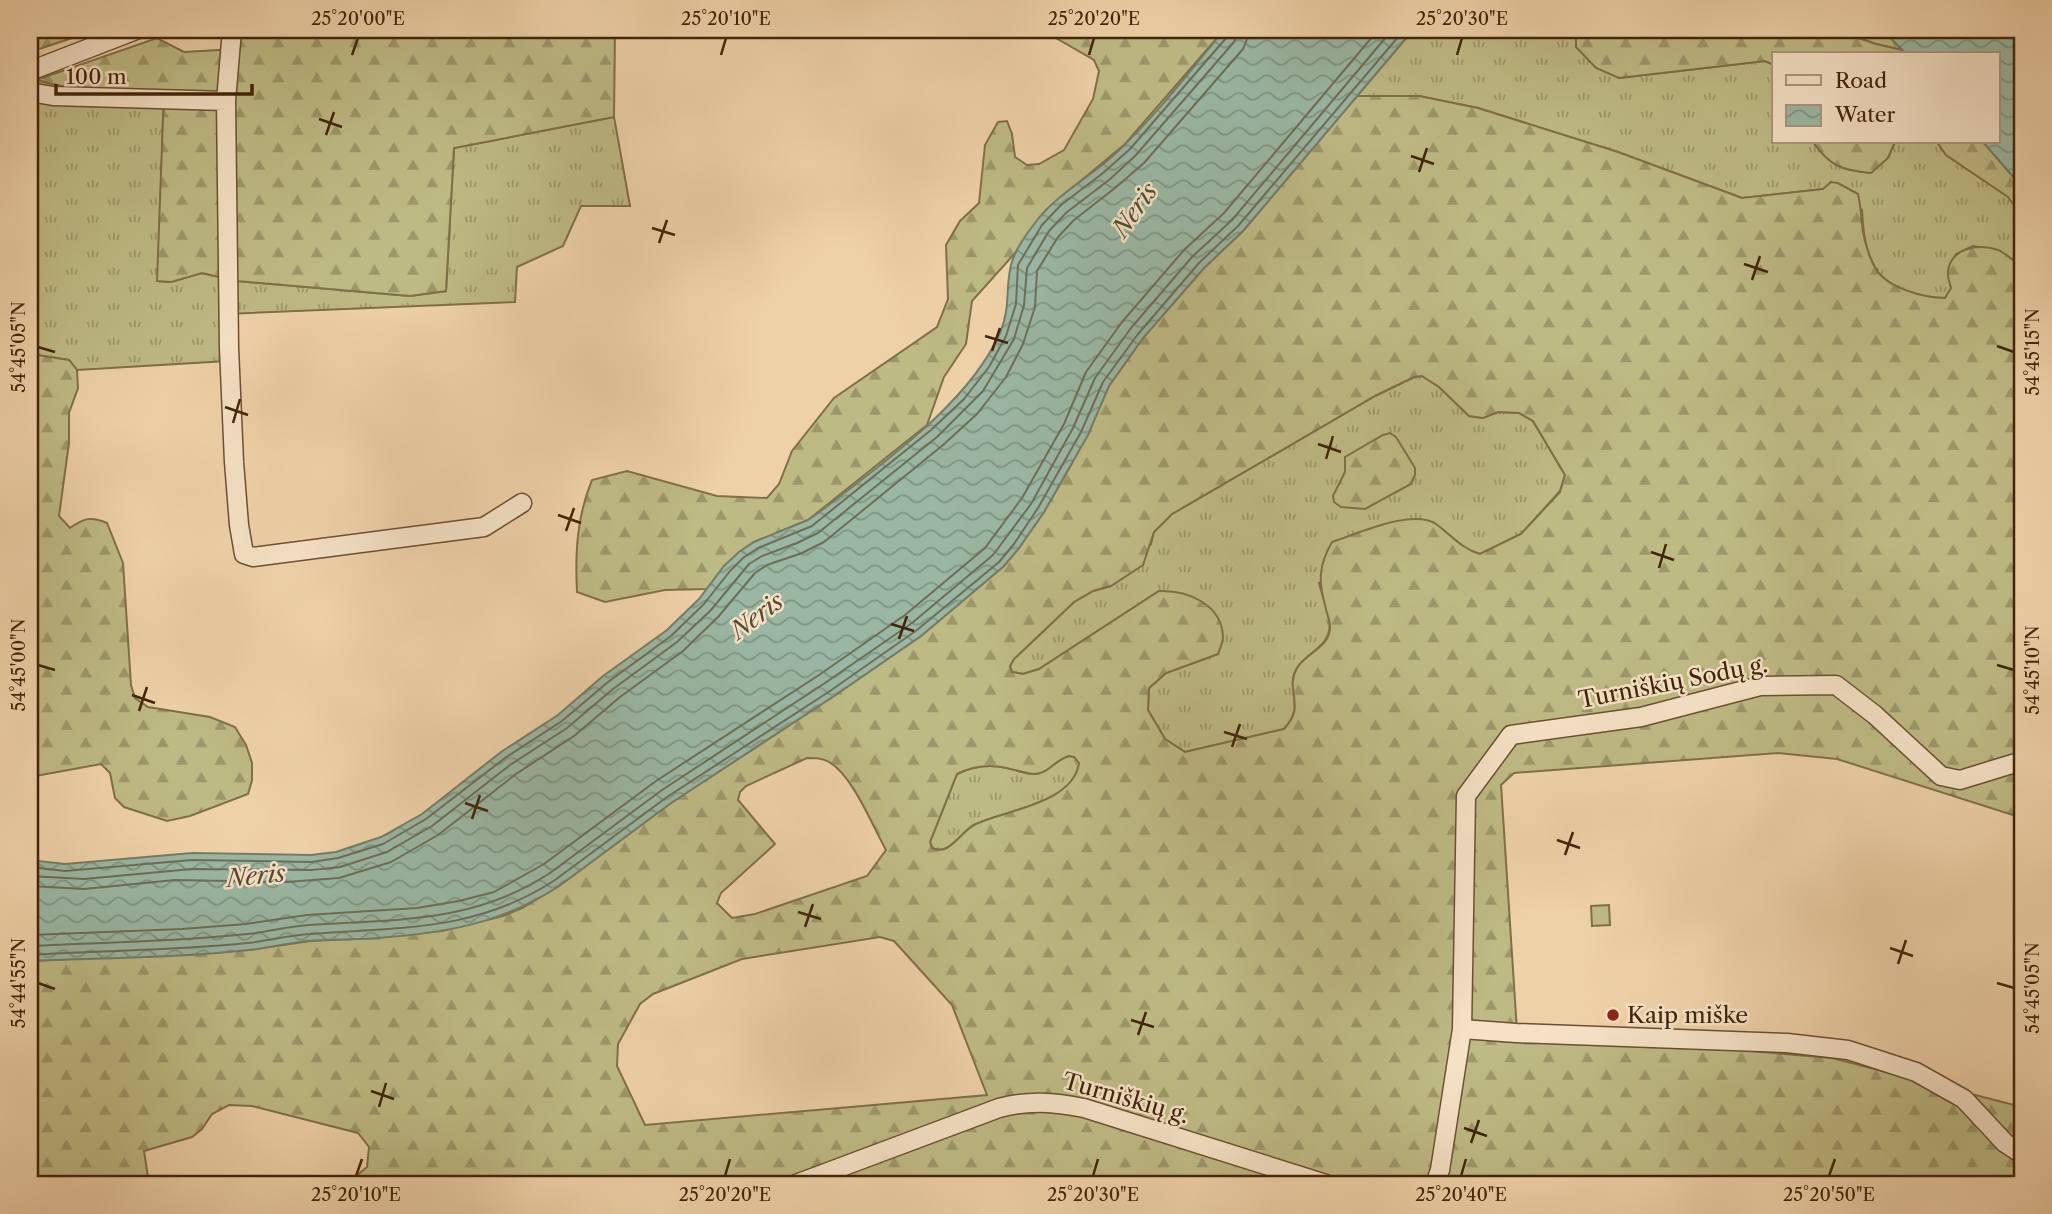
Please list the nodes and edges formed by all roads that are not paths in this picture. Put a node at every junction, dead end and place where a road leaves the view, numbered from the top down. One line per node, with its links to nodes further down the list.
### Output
1 (136, 30): 3 (street)
2 (232, 30): 5 (street)
3 (30, 71)
4 (30, 92): 5 (street)
5 (226, 101): 6 (street)
6 (522, 503)
7 (2022, 761): 8 (street, Turniškių Sodų g.)
8 (1462, 1029): 9 (street); 12 (street, Turniškių Sodų g.)
9 (2022, 1154)
10 (796, 1184): 11 (street, Turniškių g.)
11 (1326, 1184)
12 (1435, 1184)

